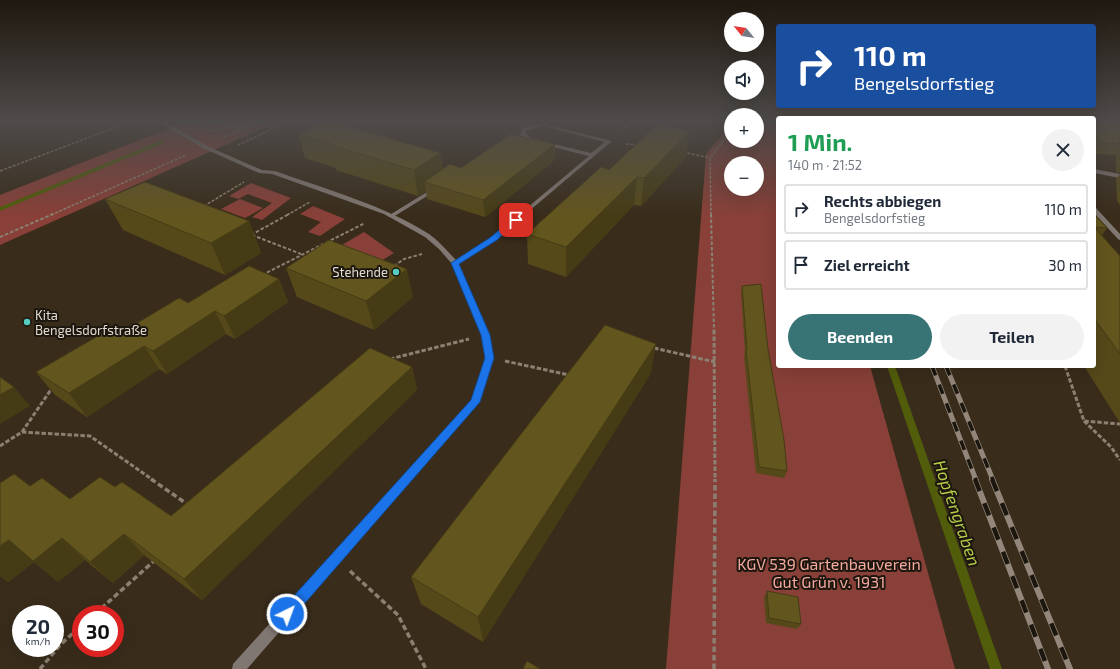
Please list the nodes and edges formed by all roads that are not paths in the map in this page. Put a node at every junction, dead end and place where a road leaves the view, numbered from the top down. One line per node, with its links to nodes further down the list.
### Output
1 (219, 153): 8 (street)
2 (585, 153): 3 (street)
3 (592, 155): 10 (street)
4 (1096, 171): 5 (street)
5 (1120, 176)
6 (443, 183): 8 (street)
7 (1096, 211): 9 (street)
8 (389, 215): 10 (street)
9 (1120, 238)
10 (455, 263): 11 (street)
11 (238, 669)

